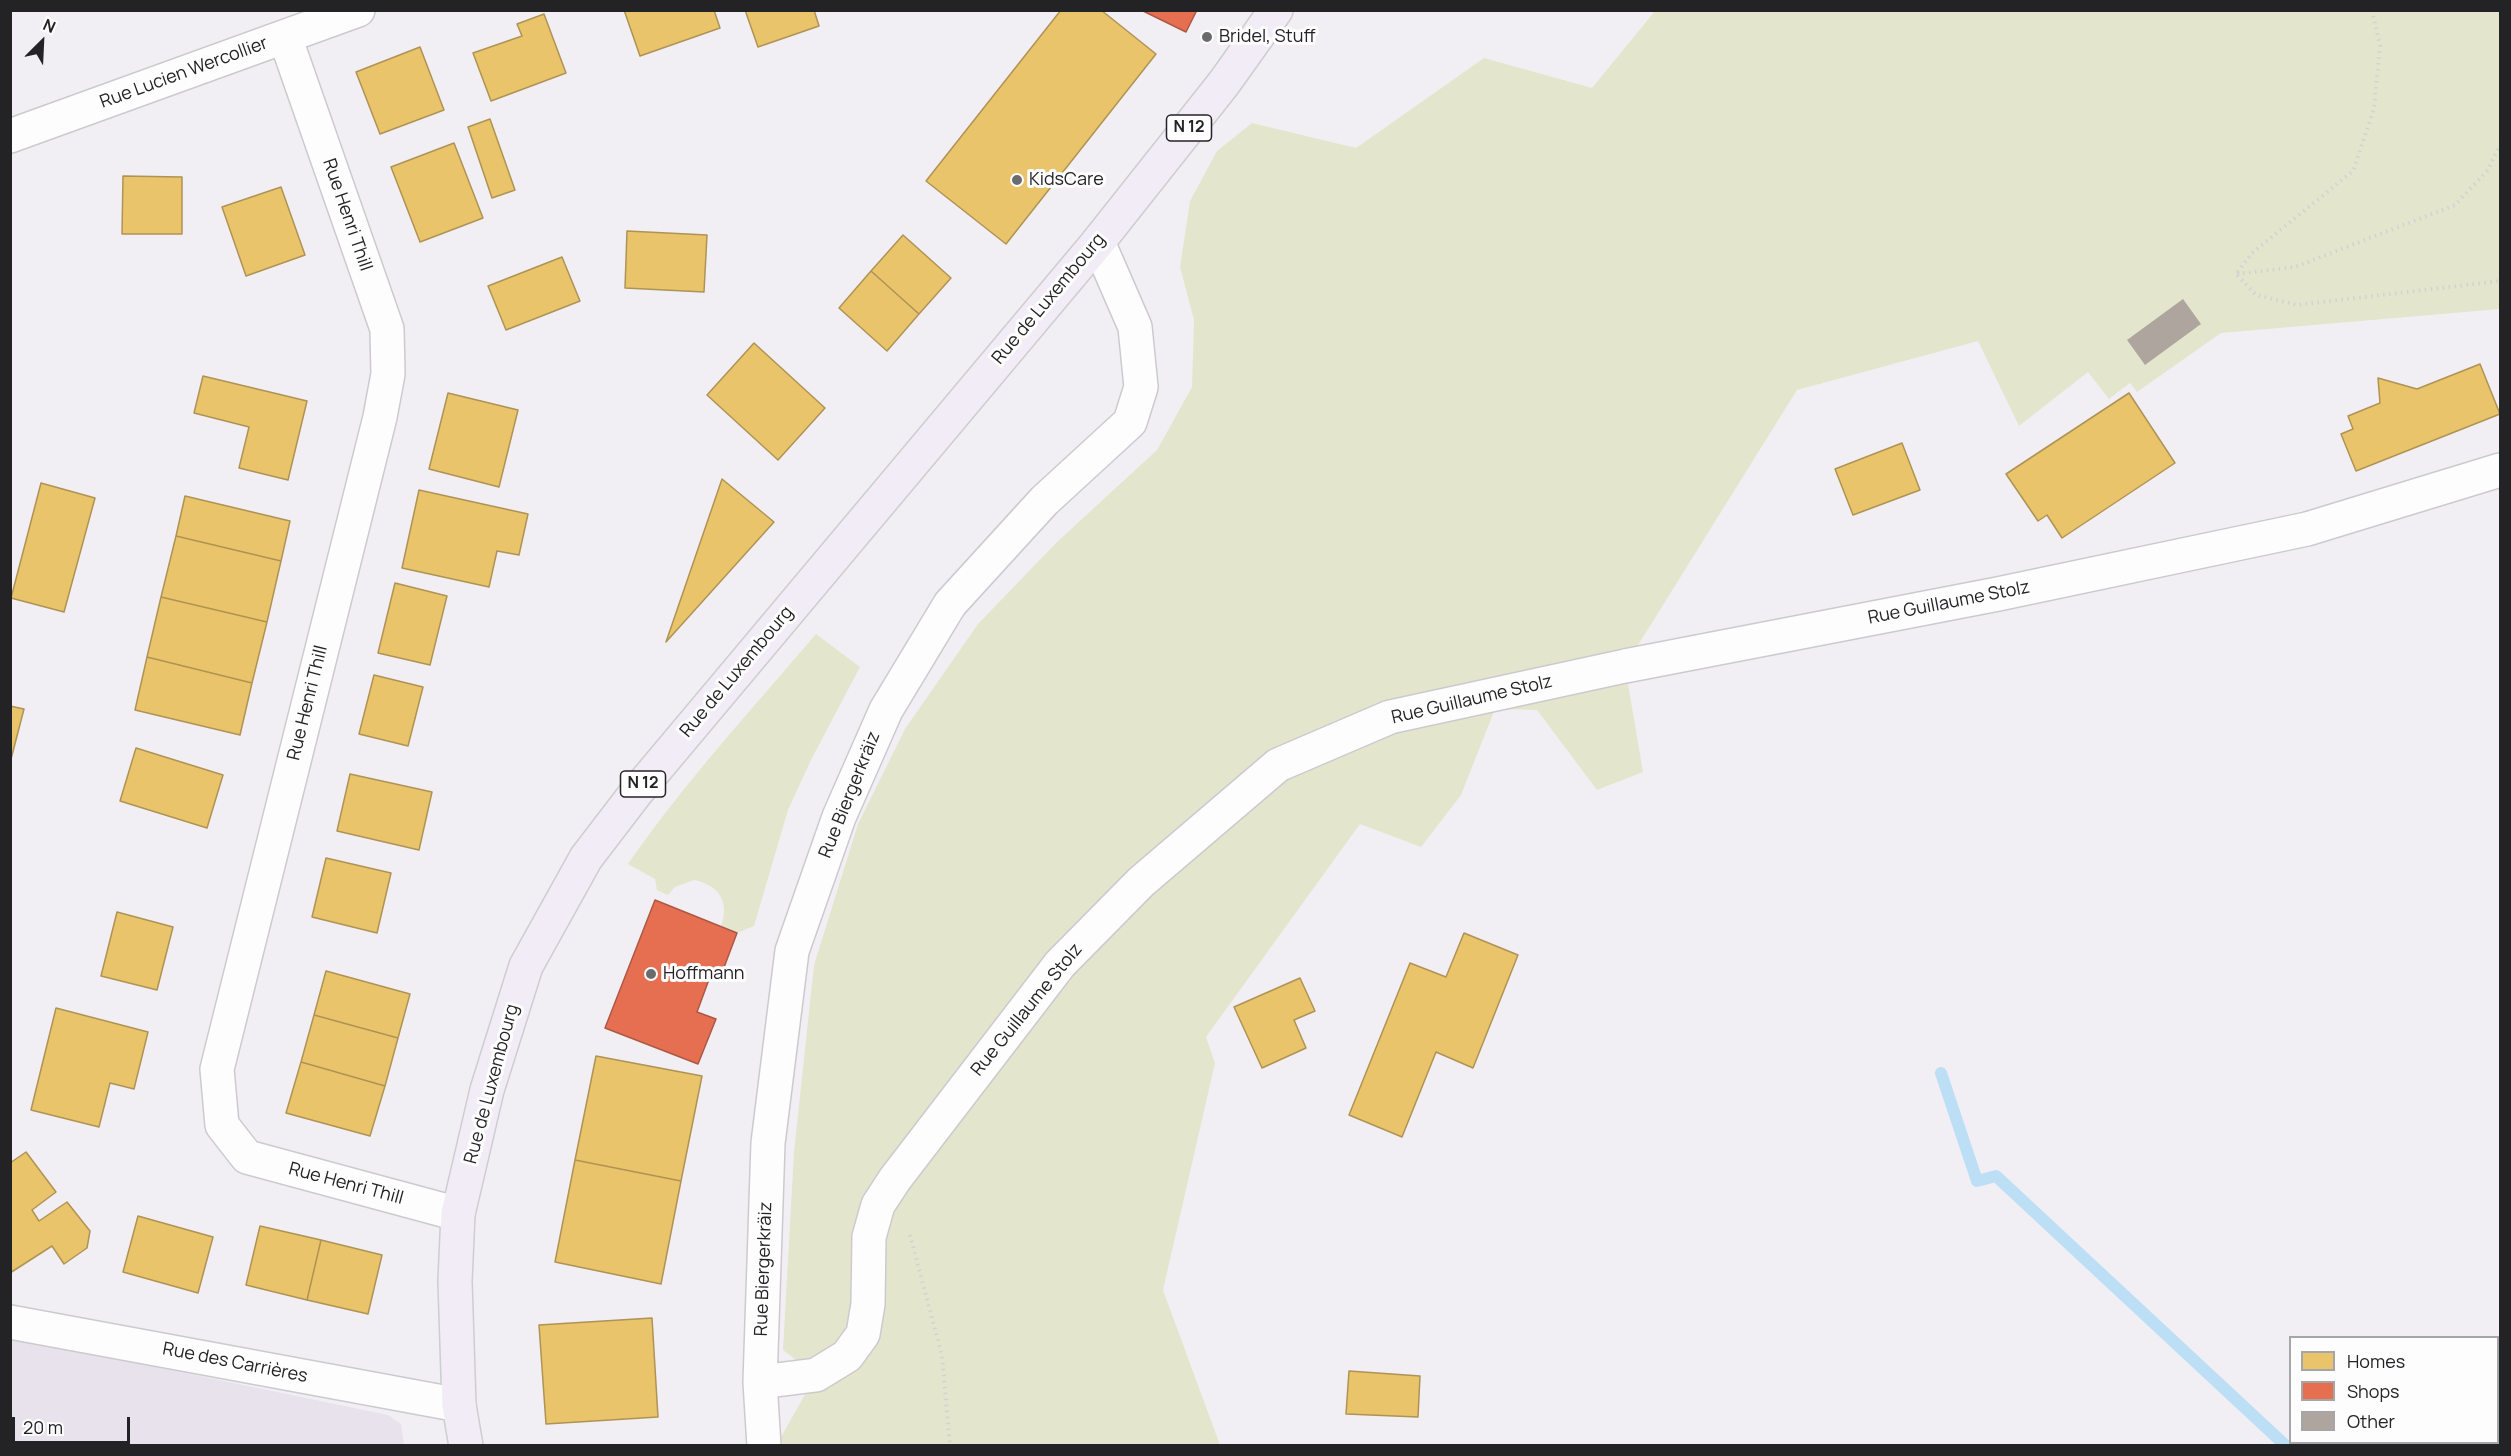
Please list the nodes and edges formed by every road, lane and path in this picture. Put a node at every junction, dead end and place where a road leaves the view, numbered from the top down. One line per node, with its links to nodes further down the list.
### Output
1 (358, 10): 4 (street, Rue Lucien Wercollier)
2 (1276, 10): 7 (main road, Rue de Luxembourg / N 12)
3 (2372, 10): 8 (path)
4 (285, 37): 5 (street, Rue Lucien Wercollier); 11 (street, Rue Henri Thill)
5 (10, 136)
6 (2500, 144): 8 (path)
7 (1098, 242): 11 (main road, Rue de Luxembourg / N 12); 14 (street, Rue Biergerkräiz)
8 (2236, 274): 9 (path)
9 (2500, 281)
10 (2500, 470): 14 (street, Rue Guillaume Stolz)
11 (458, 1214): 15 (main road, Rue de Luxembourg / N 12)
12 (909, 1234): 18 (path)
13 (10, 1322): 15 (street, Rue des Carrières)
14 (760, 1382): 17 (street, Rue Biergerkräiz)
15 (459, 1405): 16 (main road, Rue de Luxembourg / N 12)
16 (466, 1446)
17 (764, 1446)
18 (950, 1446)

